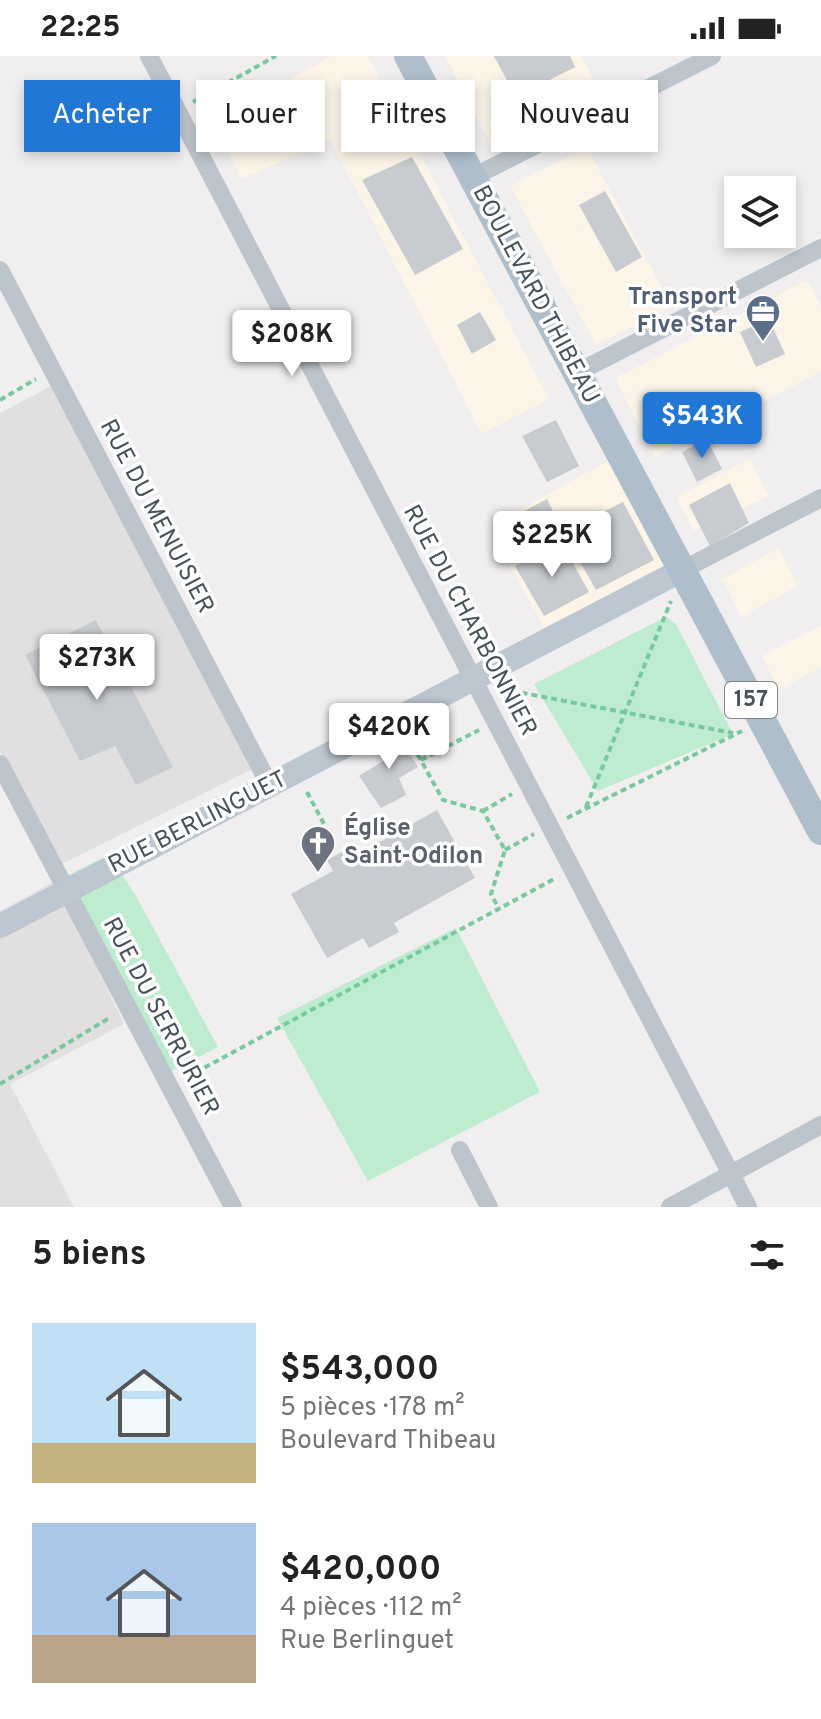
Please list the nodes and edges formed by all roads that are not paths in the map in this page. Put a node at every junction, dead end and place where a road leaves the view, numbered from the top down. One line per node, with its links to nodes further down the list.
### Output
1 (149, 56): 10 (street, RUE DU CHARBONNIER)
2 (408, 56): 4 (main road, BOULEVARD THIBEAU / 157)
3 (712, 56): 4 (street)
4 (473, 177): 7 (main road, BOULEVARD THIBEAU / 157)
5 (821, 248): 7 (street)
6 (0, 270): 12 (street, RUE DU MENUISIER)
7 (576, 373): 9 (main road, BOULEVARD THIBEAU / 157)
8 (821, 498): 9 (street, RUE BERLINGUET)
9 (684, 569): 10 (street, RUE BERLINGUET); 13 (main road, BOULEVARD THIBEAU / 157)
10 (473, 681): 12 (street, RUE BERLINGUET); 18 (street, RUE DU CHARBONNIER)
11 (0, 764): 14 (street, RUE DU SERRURIER)
12 (270, 786): 14 (street, RUE BERLINGUET)
13 (821, 831)
14 (67, 891): 15 (street, RUE BERLINGUET); 19 (street, RUE DU SERRURIER)
15 (0, 926)
16 (821, 1125): 18 (street)
17 (460, 1150): 20 (street)
18 (731, 1174): 21 (street); 22 (street, RUE DU CHARBONNIER)
19 (233, 1207)
20 (489, 1207)
21 (670, 1207)
22 (748, 1207)

